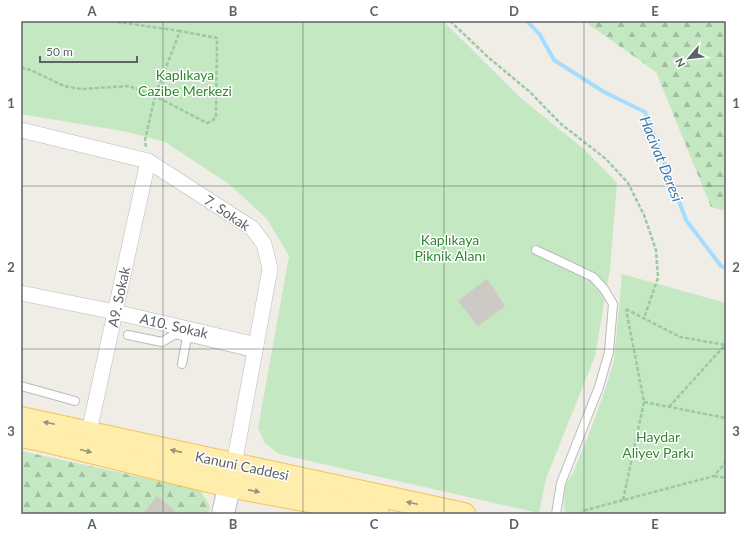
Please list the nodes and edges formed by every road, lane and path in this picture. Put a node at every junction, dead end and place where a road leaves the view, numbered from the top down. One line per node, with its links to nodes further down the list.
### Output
1 (112, 21): 3 (path)
2 (450, 21): 11 (path)
3 (180, 31): 5 (path); 5 (path)
4 (21, 68): 5 (path)
5 (155, 96): 7 (path)
6 (21, 130): 7 (street, 7. Sokak)
7 (148, 161): 10 (street, A9. Sokak); 15 (street, 7. Sokak)
8 (536, 250): 34 (lane)
9 (21, 293): 10 (street, A10. Sokak)
10 (115, 312): 15 (street, A10. Sokak); 23 (street, A9. Sokak)
11 (644, 318): 14 (path); 19 (path)
12 (128, 335): 13 (lane)
13 (187, 337): 15 (lane); 16 (lane)
14 (726, 345): 20 (path)
15 (255, 349): 26 (street, 7. Sokak)
16 (182, 364)
17 (21, 386): 18 (lane)
18 (75, 401)
19 (644, 402): 20 (path); 30 (path)
20 (669, 407): 22 (path)
21 (21, 418): 23 (main road, Kanuni Caddesi, one-way to 21)
22 (726, 418)
23 (89, 432): 26 (main road, Kanuni Caddesi, one-way to 23)
24 (21, 436): 29 (main road, Kanuni Caddesi, one-way to 29)
25 (726, 462): 27 (path)
26 (234, 465): 29 (main road); 33 (main road, Kanuni Caddesi, one-way to 26)
27 (714, 476): 28 (path); 30 (path)
28 (726, 478)
29 (229, 486): 31 (main road); 32 (main road, Kanuni Caddesi, one-way to 32)
30 (623, 500): 35 (path)
31 (223, 514)
32 (378, 514)
33 (464, 514)
34 (556, 514)
35 (579, 514)

